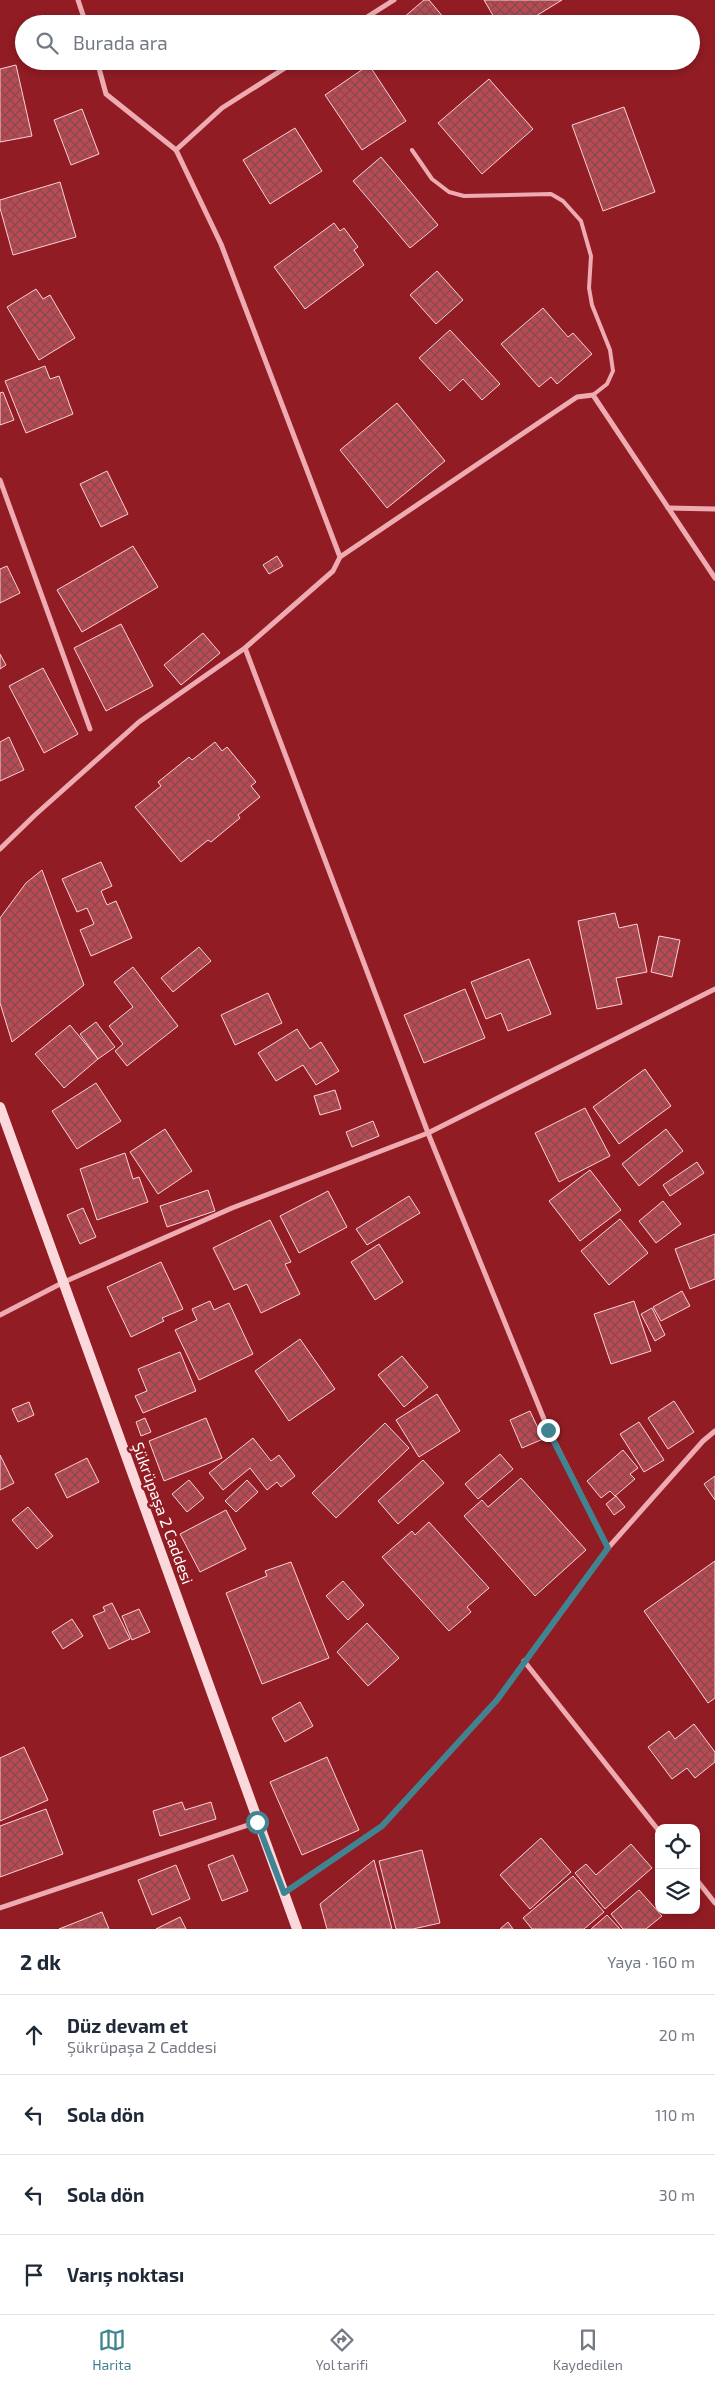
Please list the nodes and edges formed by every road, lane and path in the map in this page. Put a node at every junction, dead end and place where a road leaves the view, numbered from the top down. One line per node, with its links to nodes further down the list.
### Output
1 (78, 0): 3 (street)
2 (394, 0): 4 (street)
3 (83, 15)
4 (370, 15)
5 (99, 70): 7 (street)
6 (282, 70): 7 (street)
7 (176, 150): 15 (street)
8 (412, 150): 9 (lane)
9 (594, 395): 13 (street); 15 (street)
10 (0, 480): 11 (street)
11 (6, 498): 12 (street); 18 (street)
12 (0, 501)
13 (668, 508): 14 (street); 16 (street)
14 (715, 509)
15 (340, 558): 17 (street)
16 (715, 578)
17 (245, 648): 19 (street); 22 (street)
18 (90, 729)
19 (0, 849)
20 (715, 989): 22 (street)
21 (0, 1107): 23 (main road, Şükrüpaşa 2 Caddesi)
22 (428, 1133): 23 (street); 26 (street)
23 (64, 1282): 24 (street); 28 (main road, Şükrüpaşa 2 Caddesi)
24 (0, 1315)
25 (715, 1431): 26 (street)
26 (608, 1548): 27 (street)
27 (524, 1661): 29 (street); 31 (street)
28 (257, 1822): 31 (main road, Şükrüpaşa 2 Caddesi); 33 (street)
29 (655, 1826)
30 (700, 1884): 32 (street)
31 (284, 1893): 34 (main road, Şükrüpaşa 2 Caddesi)
32 (715, 1903)
33 (0, 1908)
34 (297, 1929)

